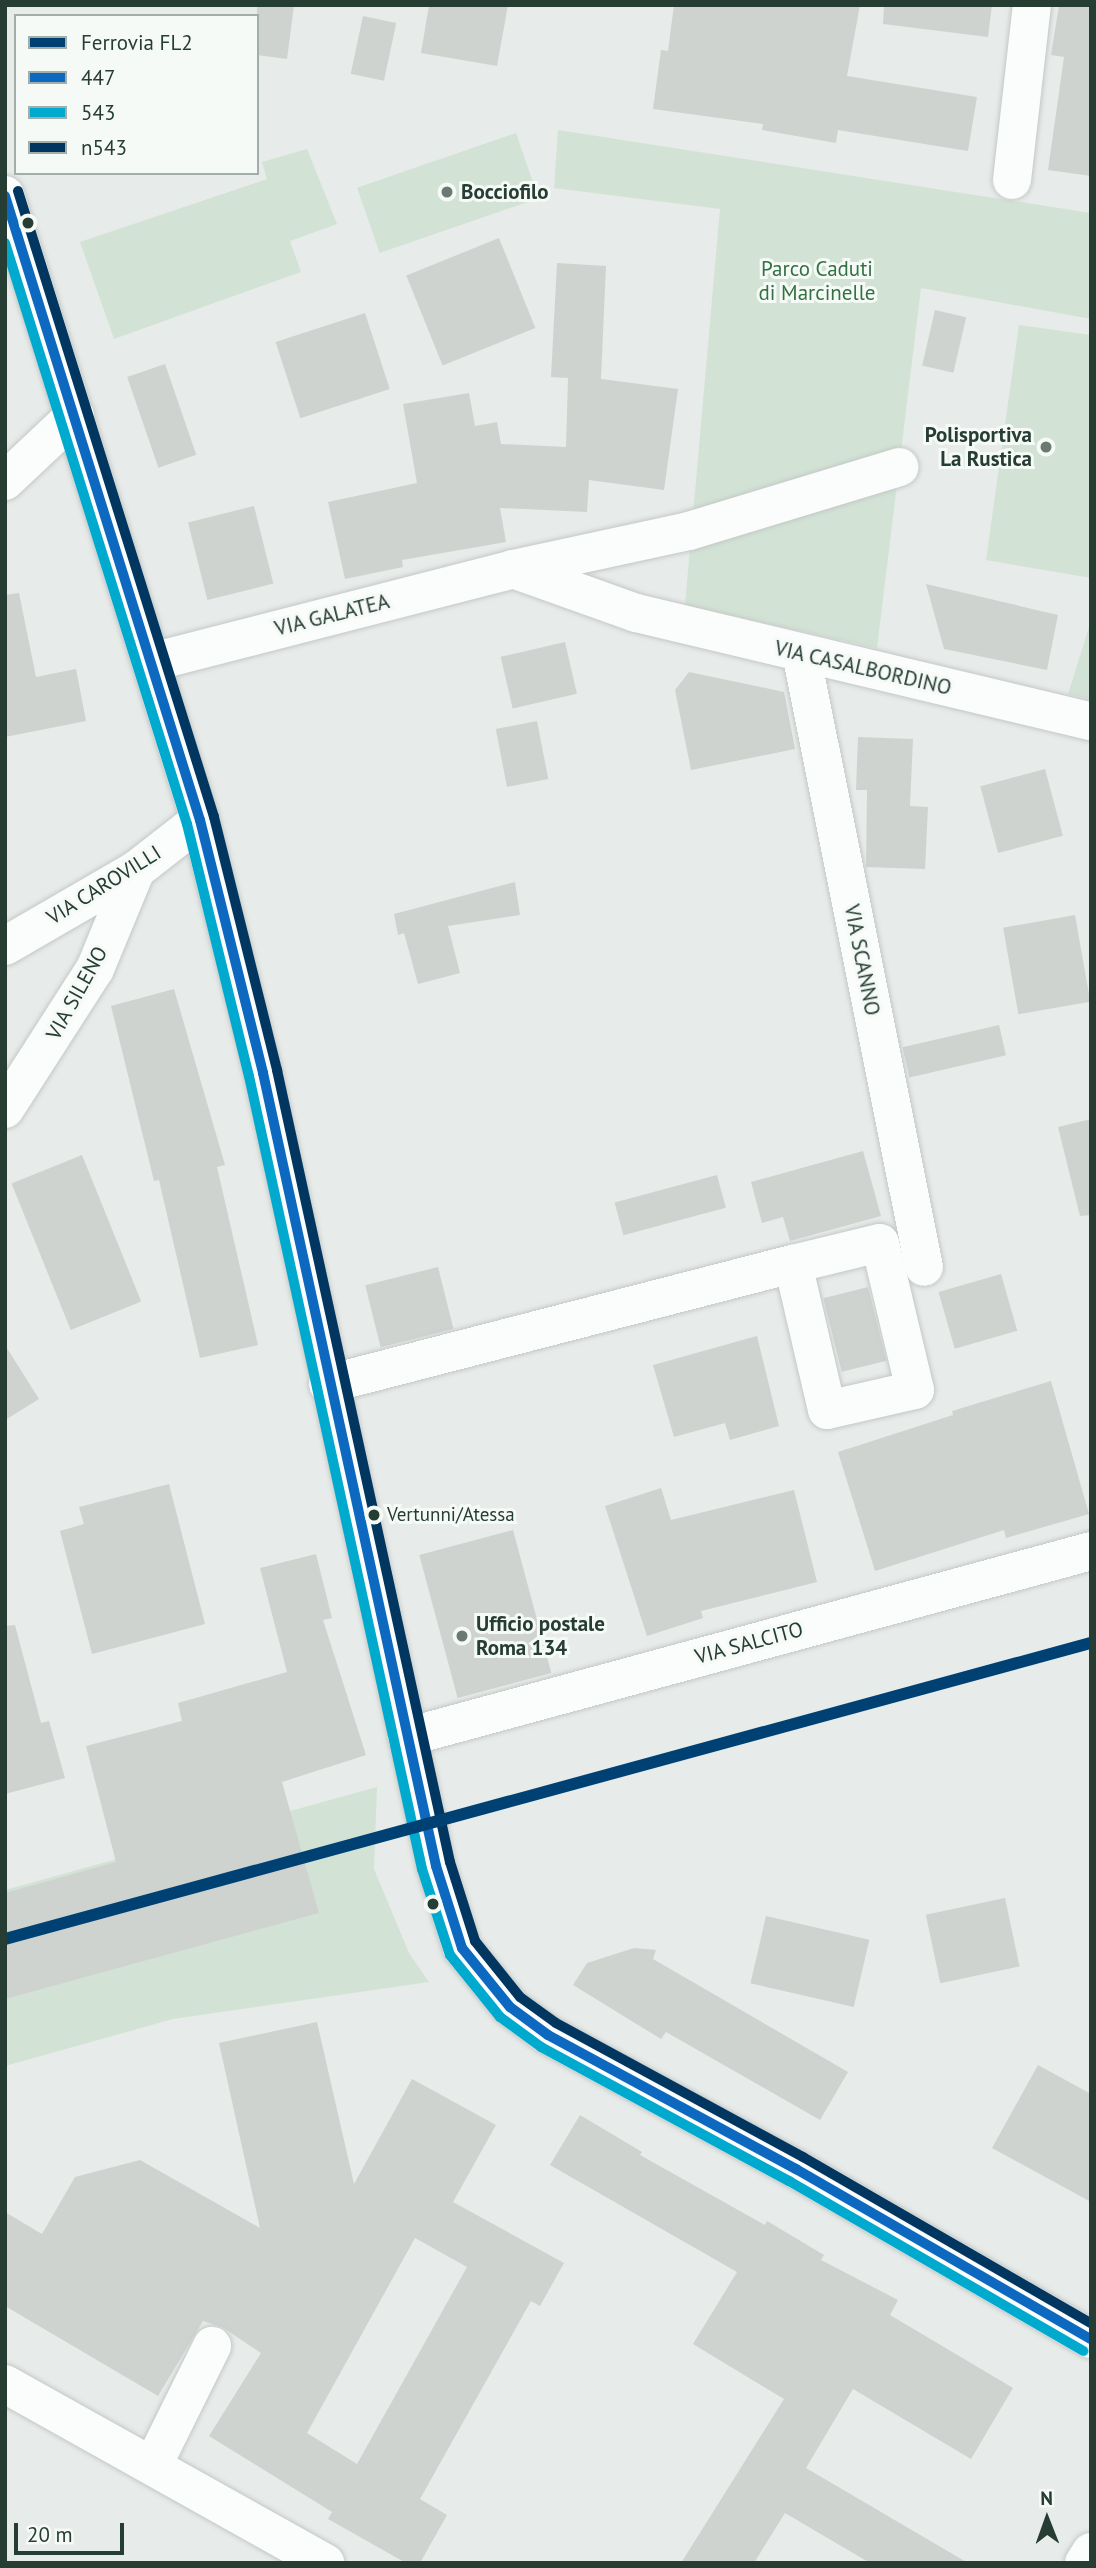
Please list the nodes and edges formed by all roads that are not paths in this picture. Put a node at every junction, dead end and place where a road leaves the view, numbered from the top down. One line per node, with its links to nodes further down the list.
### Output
1 (1032, 5): 2 (street)
2 (1012, 180)
3 (5, 195): 4 (street)
4 (75, 415): 6 (street); 9 (street)
5 (899, 467): 7 (street, VIA GALATEA)
6 (5, 481)
7 (513, 569): 8 (street, VIA CASALBORDINO); 9 (street, VIA GALATEA)
8 (801, 653): 10 (street, VIA CASALBORDINO); 16 (street, VIA SCANNO)
9 (152, 662): 11 (street)
10 (1091, 721)
11 (200, 820): 12 (street, VIA CAROVILLI); 17 (street)
12 (136, 870): 13 (street, VIA CAROVILLI); 14 (street, VIA SILENO)
13 (5, 946)
14 (5, 1109)
15 (793, 1264): 17 (street)
16 (924, 1267)
17 (328, 1384): 19 (street)
18 (1091, 1551): 19 (street, VIA SALCITO)
19 (407, 1737): 20 (street)
20 (1091, 2339)
21 (212, 2346): 23 (street)
22 (5, 2384): 23 (street)
23 (153, 2465): 25 (street)
24 (1091, 2552): 28 (street)
25 (287, 2553): 27 (street)
26 (1091, 2560): 28 (street)
27 (326, 2563)
28 (1084, 2563)

